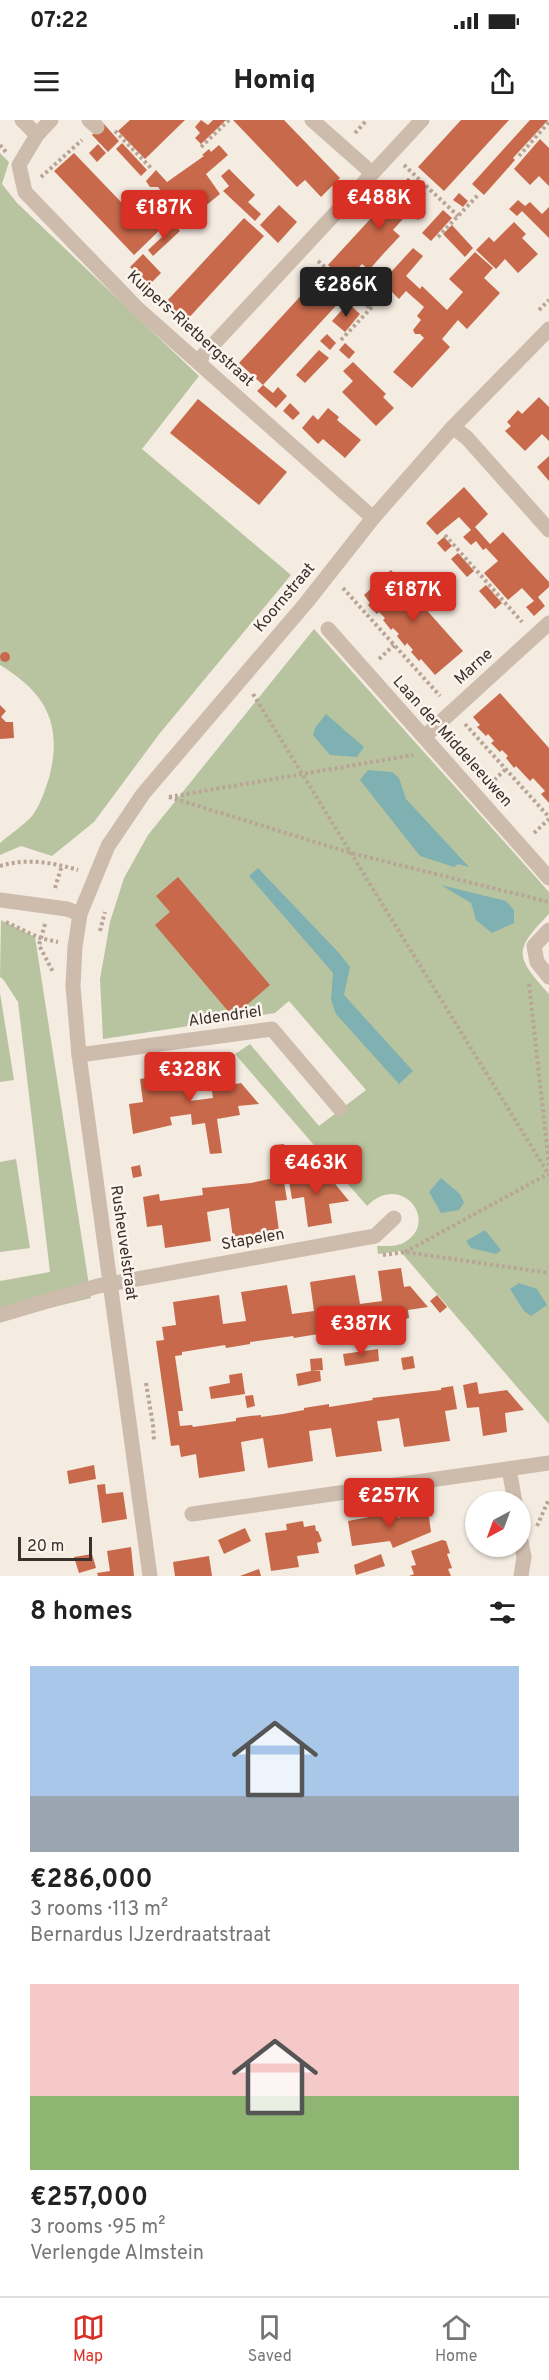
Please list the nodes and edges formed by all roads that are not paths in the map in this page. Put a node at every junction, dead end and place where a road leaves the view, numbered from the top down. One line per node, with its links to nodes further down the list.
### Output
1 (22, 120): 5 (street)
2 (51, 120): 5 (street)
3 (312, 120): 6 (street)
4 (422, 120): 6 (street)
5 (37, 135): 8 (street, Kuipers-Rietbergstraat)
6 (372, 173): 8 (street)
7 (549, 329): 9 (street, Koornstraat)
8 (198, 361): 10 (street, Kuipers-Rietbergstraat)
9 (453, 427): 10 (street, Koornstraat); 11 (street)
10 (373, 518): 17 (street, Koornstraat)
11 (549, 530)
12 (549, 623): 14 (street, Marne)
13 (328, 629): 14 (street, Laan der Middeleeuwen)
14 (428, 742): 15 (street, Laan der Middeleeuwen)
15 (549, 878)
16 (0, 900): 17 (street)
17 (80, 914): 20 (street, Rusheuvelstraat)
18 (549, 930): 19 (street)
19 (549, 976)
20 (79, 1055): 21 (street, Aldendriel); 23 (street, Rusheuvelstraat)
21 (340, 1109)
22 (394, 1218): 23 (street, Stapelen)
23 (110, 1284): 24 (street, Stapelen); 30 (street, Rusheuvelstraat)
24 (0, 1315)
25 (549, 1463): 26 (street)
26 (509, 1469): 27 (street); 28 (street)
27 (513, 1491)
28 (192, 1514)
29 (524, 1557): 31 (street)
30 (150, 1576)
31 (521, 1576)

